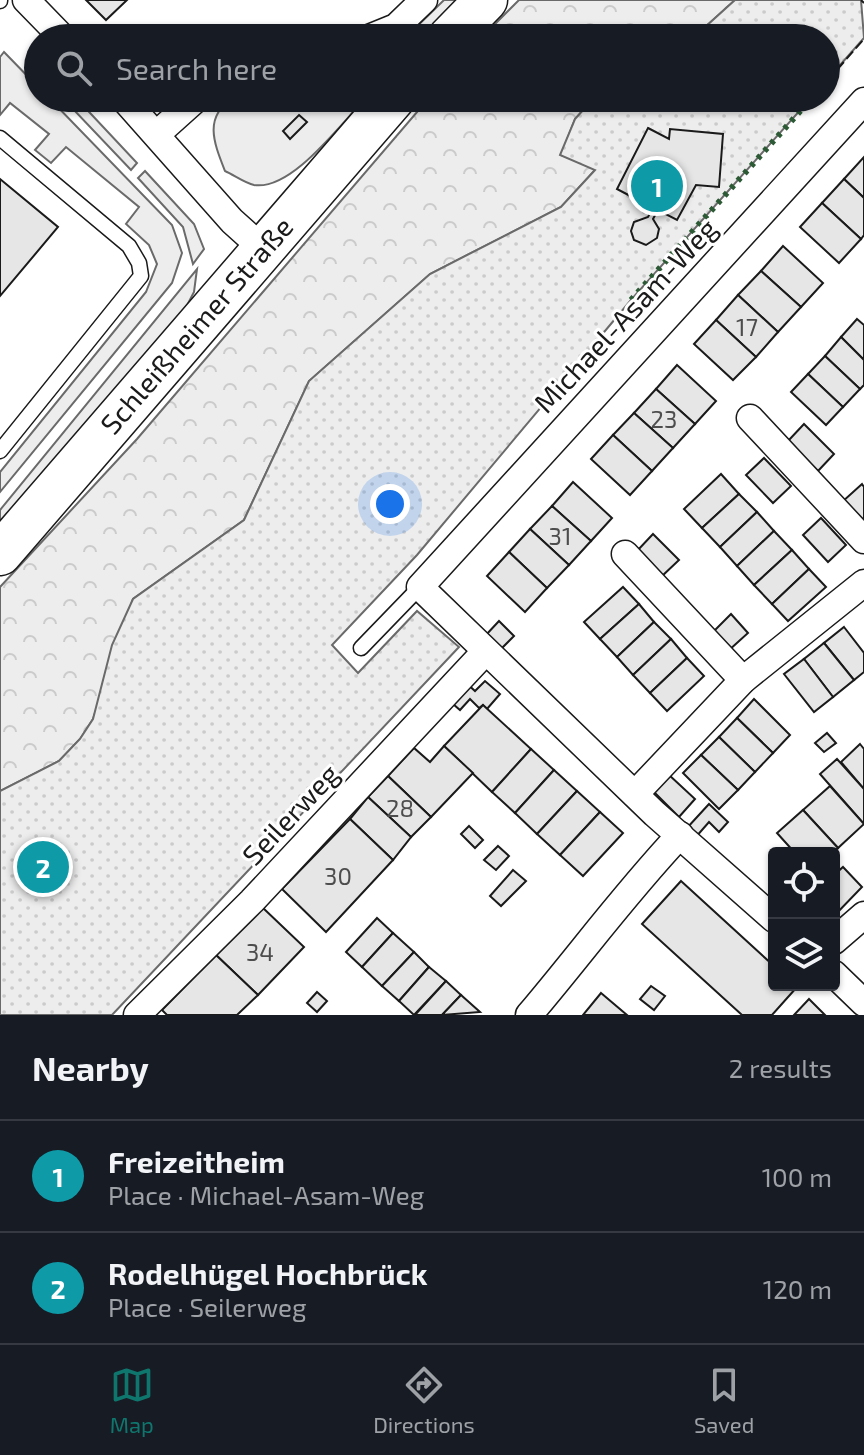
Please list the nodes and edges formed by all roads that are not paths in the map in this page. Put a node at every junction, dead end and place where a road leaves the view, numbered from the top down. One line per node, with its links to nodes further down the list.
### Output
1 (26, 0): 4 (street)
2 (424, 0): 5 (street)
3 (486, 0): 6 (main road)
4 (49, 24)
5 (399, 24)
6 (463, 24)
7 (864, 101): 19 (street, Michael-Asam-Weg)
8 (137, 112): 11 (street)
9 (181, 112): 11 (street)
10 (382, 112): 13 (main road, Schleißheimer Straße)
11 (158, 133): 13 (street)
12 (0, 138): 15 (lane)
13 (262, 248): 17 (main road, Schleißheimer Straße)
14 (750, 418): 16 (street)
15 (0, 451)
16 (864, 540)
17 (0, 554)
18 (625, 554): 23 (street)
19 (427, 579): 21 (lane); 22 (street)
20 (864, 583): 23 (street)
21 (361, 648)
22 (484, 653): 24 (street); 31 (street, Seilerweg)
23 (743, 680): 24 (street)
24 (635, 794): 25 (street)
25 (680, 835): 26 (street); 32 (street)
26 (768, 914)
27 (864, 915): 28 (street)
28 (840, 936)
29 (840, 980): 30 (street)
30 (864, 1003)
31 (137, 1015)
32 (529, 1015)

